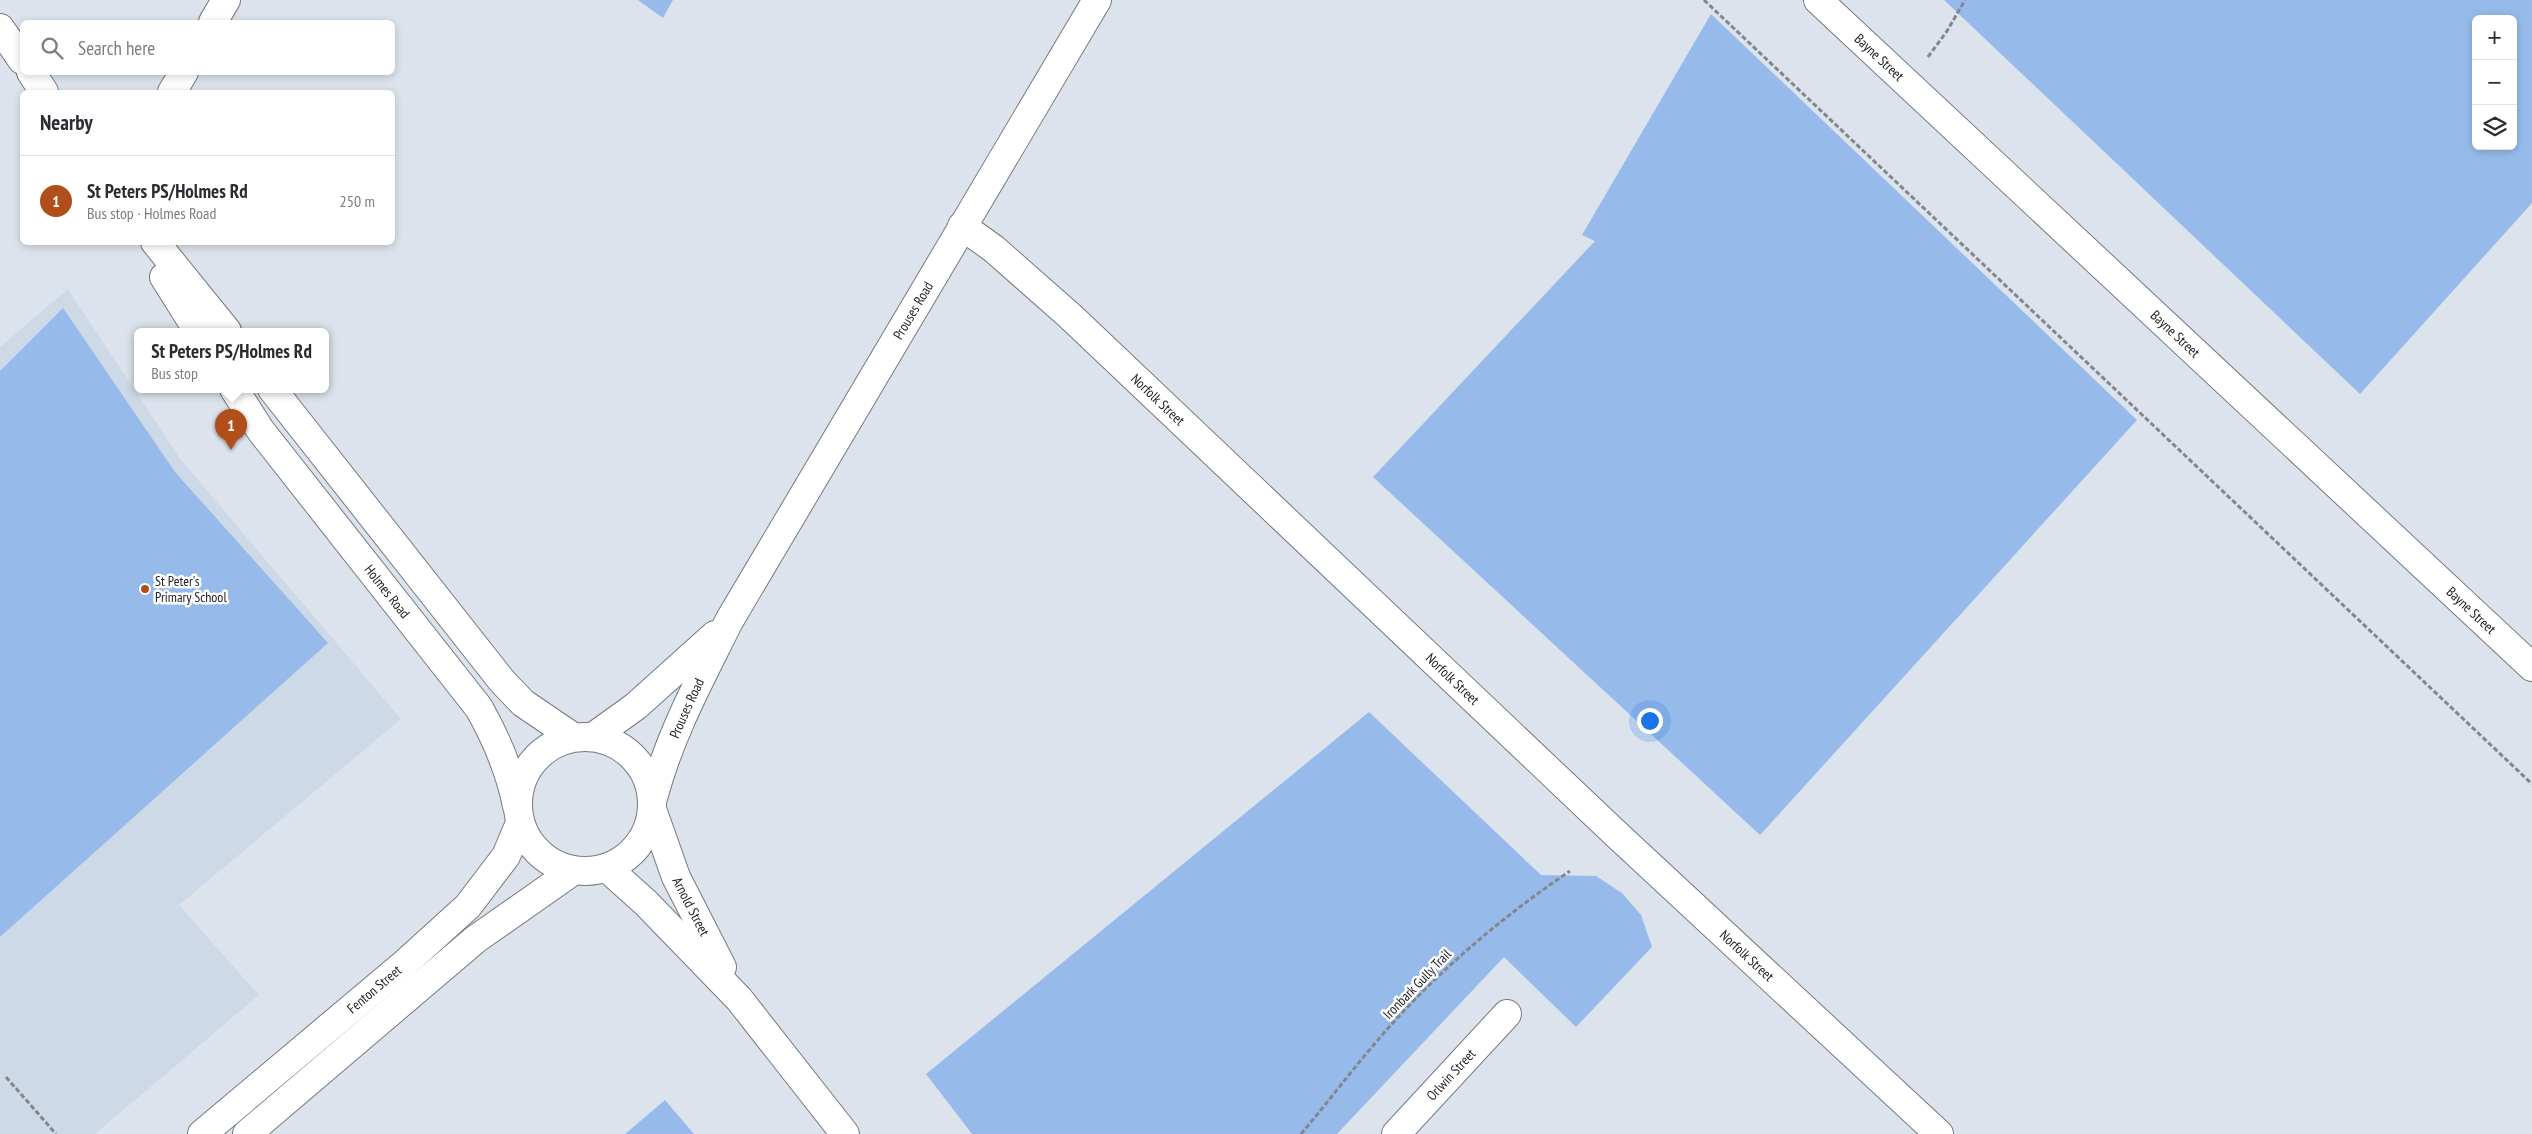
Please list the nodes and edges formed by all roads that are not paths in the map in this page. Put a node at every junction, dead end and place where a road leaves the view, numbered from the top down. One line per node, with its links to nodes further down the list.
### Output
1 (226, 0): 4 (street)
2 (1098, 0): 11 (street, Prouses Road)
3 (1818, 0): 19 (street, Bayne Street)
4 (214, 20)
5 (0, 28): 6 (street)
6 (20, 57)
7 (33, 75): 9 (street)
8 (182, 75): 10 (street)
9 (43, 90)
10 (173, 90)
11 (962, 226): 18 (street, Prouses Road); 31 (street, Norfolk Street)
12 (145, 245): 14 (street)
13 (157, 245): 15 (street)
14 (196, 328)
15 (225, 328)
16 (237, 393): 22 (street, Holmes Road)
17 (275, 393): 20 (street)
18 (730, 621): 20 (street, Prouses Road); 21 (street, Prouses Road)
19 (2532, 667)
20 (583, 737): 21 (street); 22 (street)
21 (653, 805): 23 (street); 25 (street, Arnold Street)
22 (519, 815): 24 (street); 27 (street, Fenton Street)
23 (607, 868): 24 (street); 25 (street, Arnold Street)
24 (573, 871): 28 (street, Fenton Street)
25 (739, 999): 29 (street, Arnold Street)
26 (1507, 1014): 30 (street, Orlwin Street)
27 (202, 1134)
28 (247, 1134)
29 (845, 1134)
30 (1396, 1134)
31 (1940, 1134)

